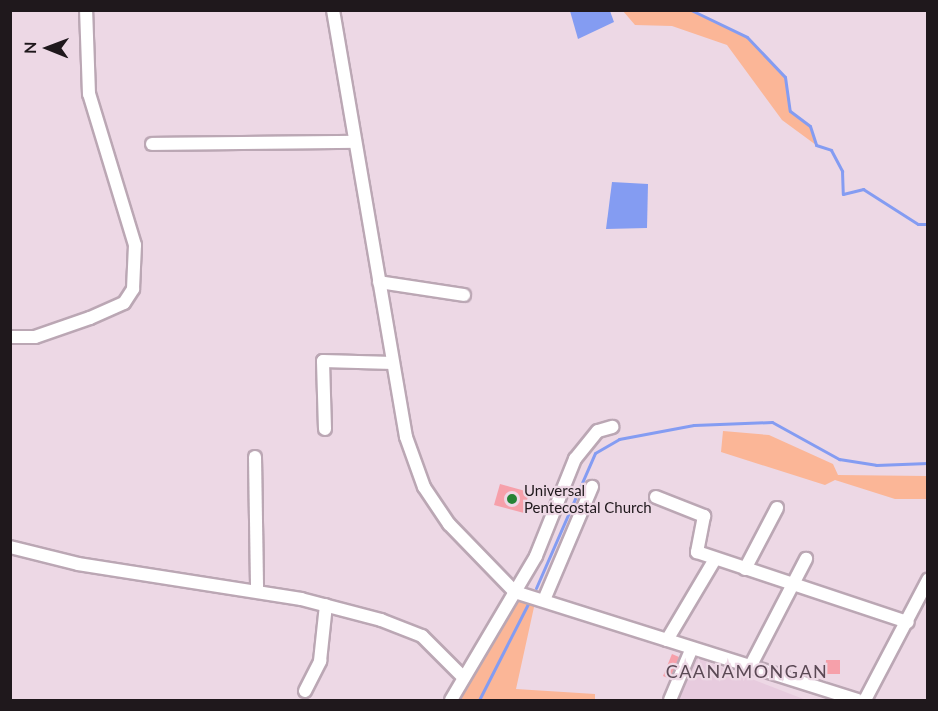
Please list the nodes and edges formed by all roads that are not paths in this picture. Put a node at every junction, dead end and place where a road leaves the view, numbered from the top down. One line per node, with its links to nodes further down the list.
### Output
1 (86, 10): 7 (street)
2 (333, 10): 3 (street)
3 (355, 142): 4 (street); 5 (street)
4 (152, 144)
5 (379, 282): 6 (street); 8 (street)
6 (464, 295)
7 (10, 337)
8 (393, 363): 10 (street); 22 (street)
9 (612, 427): 22 (street)
10 (325, 429)
11 (255, 457): 21 (street)
12 (592, 487): 23 (street)
13 (656, 497): 16 (street)
14 (777, 508): 18 (street)
15 (10, 546): 21 (street)
16 (715, 559): 18 (street); 26 (street)
17 (806, 559): 20 (street)
18 (745, 569): 20 (street)
19 (927, 580): 25 (street)
20 (792, 586): 25 (street); 28 (street)
21 (257, 591): 24 (street)
22 (515, 592): 23 (street); 29 (street)
23 (544, 600): 26 (street)
24 (326, 605): 29 (street); 30 (street)
25 (908, 622): 34 (street)
26 (667, 640): 27 (street)
27 (692, 648): 28 (street); 32 (street)
28 (750, 667): 33 (street)
29 (464, 678): 31 (street)
30 (305, 691)
31 (452, 700)
32 (670, 700)
33 (857, 700)
34 (865, 700)

